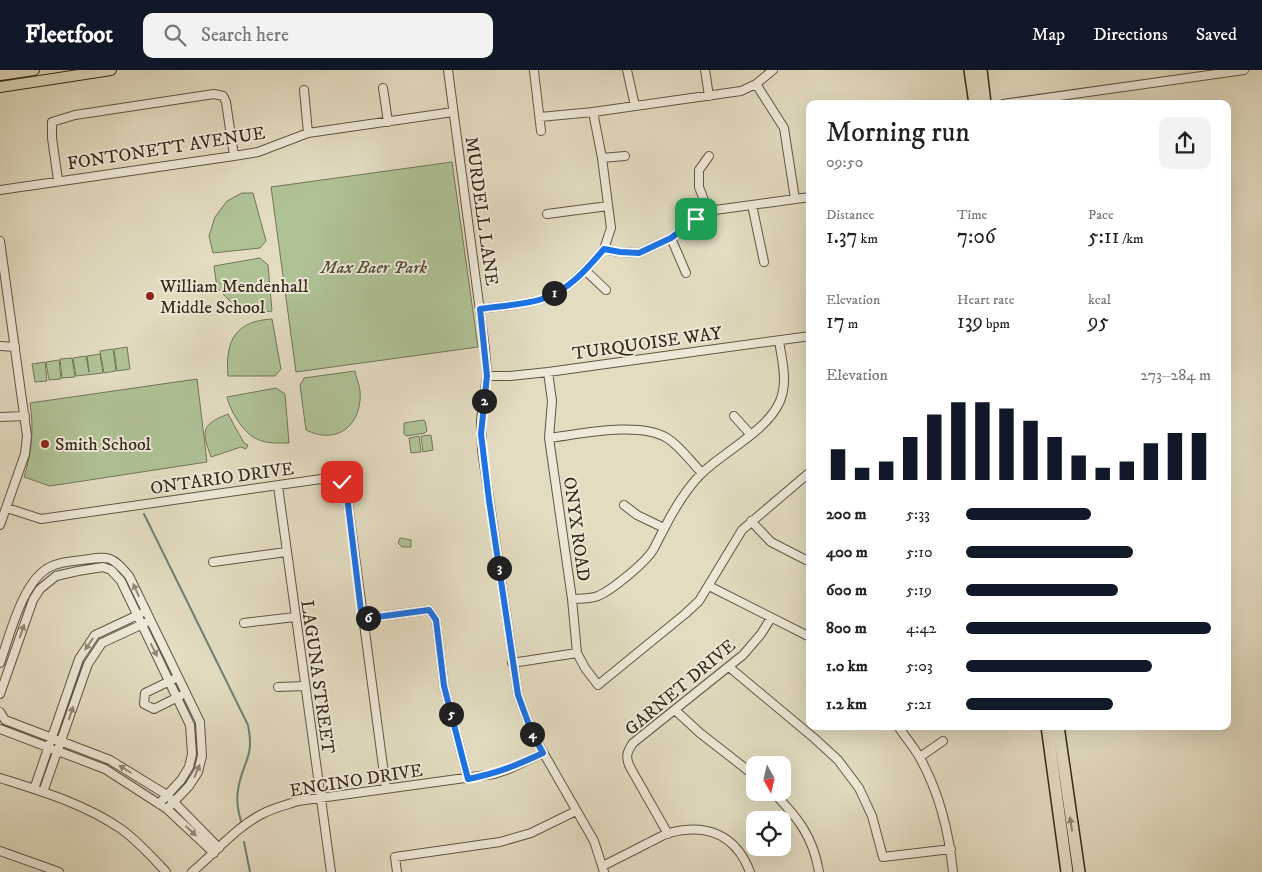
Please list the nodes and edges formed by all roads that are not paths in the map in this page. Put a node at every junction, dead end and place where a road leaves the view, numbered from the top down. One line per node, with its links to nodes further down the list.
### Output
1 (34, 70): 11 (main road)
2 (111, 70): 13 (main road)
3 (448, 70): 21 (street, MURDELL LANE)
4 (627, 70): 20 (street)
5 (705, 70): 16 (street)
6 (773, 70): 12 (street)
7 (970, 70): 17 (highway)
8 (981, 70): 18 (highway)
9 (1244, 70): 19 (street)
10 (534, 71): 23 (street)
11 (0, 75)
12 (756, 84): 16 (street); 34 (street)
13 (0, 88)
14 (383, 88): 24 (street)
15 (304, 90): 26 (street)
16 (709, 96): 20 (street)
17 (974, 100)
18 (985, 100)
19 (1031, 100)
20 (635, 106): 22 (street)
21 (453, 112): 24 (street, FONTONETT AVENUE); 46 (street, MURDELL LANE)
22 (593, 112): 23 (street); 30 (street)
23 (540, 117): 25 (street)
24 (388, 122): 26 (street, FONTONETT AVENUE)
25 (541, 131)
26 (308, 132): 27 (street, FONTONETT AVENUE)
27 (234, 156): 31 (street, FONTONETT AVENUE); 31 (street)
28 (625, 156): 30 (street)
29 (709, 156): 37 (street)
30 (602, 158): 36 (street)
31 (58, 180): 32 (street, FONTONETT AVENUE)
32 (0, 190)
33 (806, 198): 34 (street)
34 (795, 199): 35 (street)
35 (752, 205): 37 (street); 42 (street)
36 (608, 206): 38 (street); 41 (street)
37 (708, 211): 39 (street)
38 (547, 214)
39 (671, 238): 41 (street); 44 (street)
40 (0, 241): 50 (street)
41 (604, 249): 43 (street)
42 (764, 262)
43 (586, 270): 45 (street); 46 (street)
44 (686, 273)
45 (606, 290)
46 (480, 309): 52 (street, MURDELL LANE)
47 (806, 337): 48 (street, TURQUOISE WAY)
48 (778, 341): 51 (street, TURQUOISE WAY); 56 (street)
49 (0, 346): 50 (street)
50 (16, 347): 53 (street)
51 (548, 372): 52 (street, TURQUOISE WAY); 57 (street, ONYX ROAD)
52 (487, 376): 85 (street, MURDELL LANE)
53 (25, 416): 55 (street); 62 (street)
54 (734, 416): 56 (street)
55 (0, 417)
56 (751, 435): 58 (street)
57 (549, 438): 58 (street); 72 (street, ONYX ROAD)
58 (702, 473): 65 (street)
59 (806, 476): 63 (street)
60 (278, 486): 62 (street, ONTARIO DRIVE); 66 (street, LAGUNA STREET); 77 (street, ONTARIO DRIVE)
61 (624, 505): 65 (street)
62 (7, 508): 64 (street)
63 (751, 521): 67 (street); 71 (street)
64 (0, 525)
65 (664, 528): 72 (street)
66 (286, 552): 69 (street); 75 (street, LAGUNA STREET)
67 (806, 560)
68 (77, 561): 70 (street); 73 (street, one-way to 68); 84 (street)
69 (213, 562)
70 (78, 571): 74 (street); 86 (street, one-way to 70)
71 (709, 586): 76 (street); 82 (street, ONYX ROAD)
72 (572, 599): 82 (street, ONYX ROAD)
73 (146, 611): 74 (street); 78 (street)
74 (137, 616): 80 (street); 83 (street, one-way to 83)
75 (295, 617): 79 (street); 91 (street, LAGUNA STREET)
76 (771, 618): 81 (street); 88 (street, GARNET DRIVE)
77 (362, 619): 111 (street); 113 (street, ONTARIO DRIVE)
78 (150, 620): 80 (street); 89 (street)
79 (244, 623)
80 (141, 625): 87 (street); 90 (street, one-way to 90)
81 (806, 635)
82 (577, 653): 85 (street)
83 (79, 659): 87 (street); 102 (street)
84 (0, 662): 86 (street)
85 (512, 663): 107 (street, MURDELL LANE)
86 (10, 664): 94 (street)
87 (88, 664): 103 (street, one-way to 87)
88 (729, 667): 96 (street, GARNET DRIVE); 123 (street)
89 (179, 676): 90 (street); 93 (street)
90 (169, 681): 95 (street); 95 (street)
91 (305, 686): 92 (street); 116 (street, LAGUNA STREET)
92 (278, 687)
93 (186, 693): 95 (street); 118 (street, one-way to 93)
94 (0, 694)
95 (177, 698): 115 (street)
96 (675, 710): 109 (street); 122 (street, GARNET DRIVE)
97 (0, 712): 102 (street)
98 (0, 729): 105 (street)
99 (901, 730): 108 (street)
100 (1047, 730): 135 (highway)
101 (1059, 730): 136 (highway, one-way to 101)
102 (52, 737): 103 (street); 105 (street)
103 (62, 740): 106 (street); 115 (street, one-way to 103)
104 (943, 741): 108 (street)
105 (48, 746): 106 (street); 112 (street)
106 (58, 750): 114 (street); 119 (street)
107 (543, 753): 111 (street, ENCINO DRIVE); 121 (street, MURDELL LANE)
108 (920, 757): 123 (street)
109 (746, 769)
110 (0, 778): 112 (street)
111 (468, 779): 113 (street, ENCINO DRIVE)
112 (34, 788): 114 (street)
113 (386, 789): 116 (street, ENCINO DRIVE)
114 (43, 792): 128 (street)
115 (167, 795): 118 (street); 119 (street)
116 (319, 798): 125 (street, ENCINO DRIVE); 130 (street, LAGUNA STREET)
117 (781, 801): 133 (street)
118 (174, 802): 120 (street); 125 (street)
119 (159, 804): 120 (street)
120 (167, 809): 125 (street, one-way to 125)
121 (576, 811): 126 (street, MURDELL LANE); 131 (street)
122 (668, 834): 126 (street); 132 (street)
123 (951, 849): 134 (street)
124 (0, 851): 127 (street)
125 (217, 851): 129 (street, ENCINO DRIVE)
126 (604, 869)
127 (59, 872)
128 (166, 872)
129 (192, 872)
130 (330, 872)
131 (397, 872)
132 (750, 872)
133 (819, 872)
134 (954, 872)
135 (1067, 872)
136 (1079, 872)

